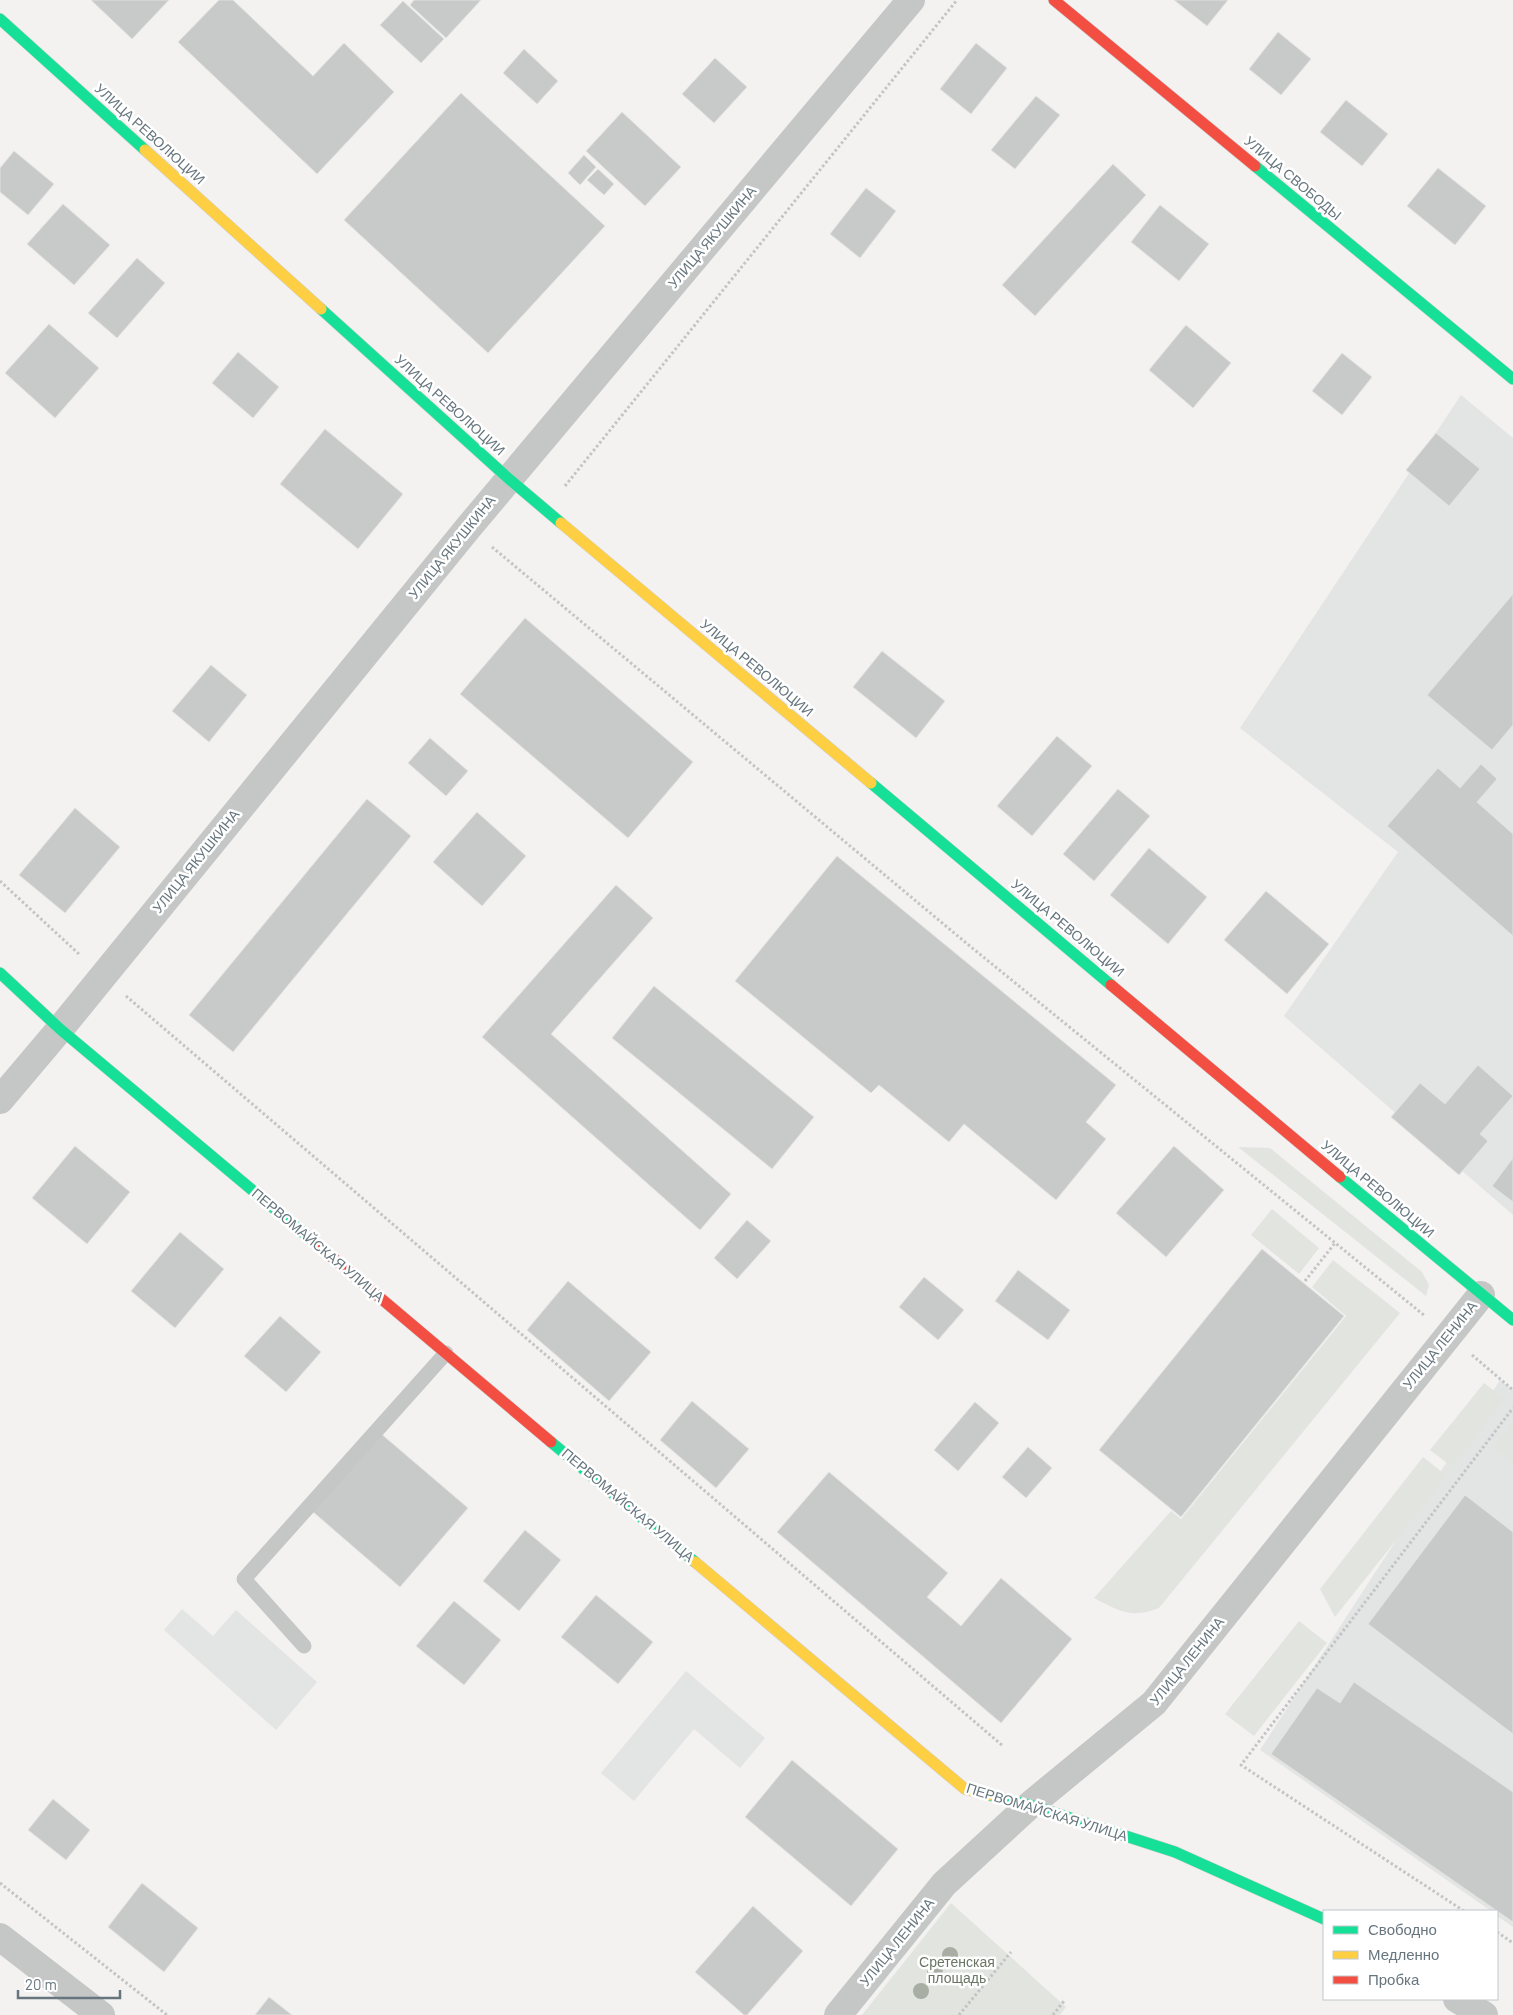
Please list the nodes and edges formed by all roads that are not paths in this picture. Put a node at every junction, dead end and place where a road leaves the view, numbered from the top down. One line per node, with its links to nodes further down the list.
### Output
1 (911, 0): 5 (street, УЛИЦА ЯКУШКИНА)
2 (1054, 0): 4 (street, УЛИЦА СВОБОДЫ)
3 (0, 19): 5 (street, УЛИЦА РЕВОЛЮЦИИ)
4 (1513, 379)
5 (508, 480): 7 (street, УЛИЦА ЯКУШКИНА); 9 (street, УЛИЦА РЕВОЛЮЦИИ)
6 (0, 973): 7 (street, ПЕРВОМАЙСКАЯ УЛИЦА)
7 (60, 1029): 8 (street, УЛИЦА ЯКУШКИНА); 11 (street, ПЕРВОМАЙСКАЯ УЛИЦА)
8 (0, 1100)
9 (1481, 1295): 10 (street, УЛИЦА РЕВОЛЮЦИИ); 13 (street, УЛИЦА ЛЕНИНА)
10 (1513, 1320)
11 (446, 1353): 12 (lane); 13 (street, ПЕРВОМАЙСКАЯ УЛИЦА)
12 (304, 1646)
13 (1030, 1805): 14 (street, ПЕРВОМАЙСКАЯ УЛИЦА); 18 (street, УЛИЦА ЛЕНИНА)
14 (1323, 1919)
15 (0, 1937): 17 (street)
16 (1459, 2000): 19 (street)
17 (101, 2015)
18 (838, 2015)
19 (1484, 2015)

